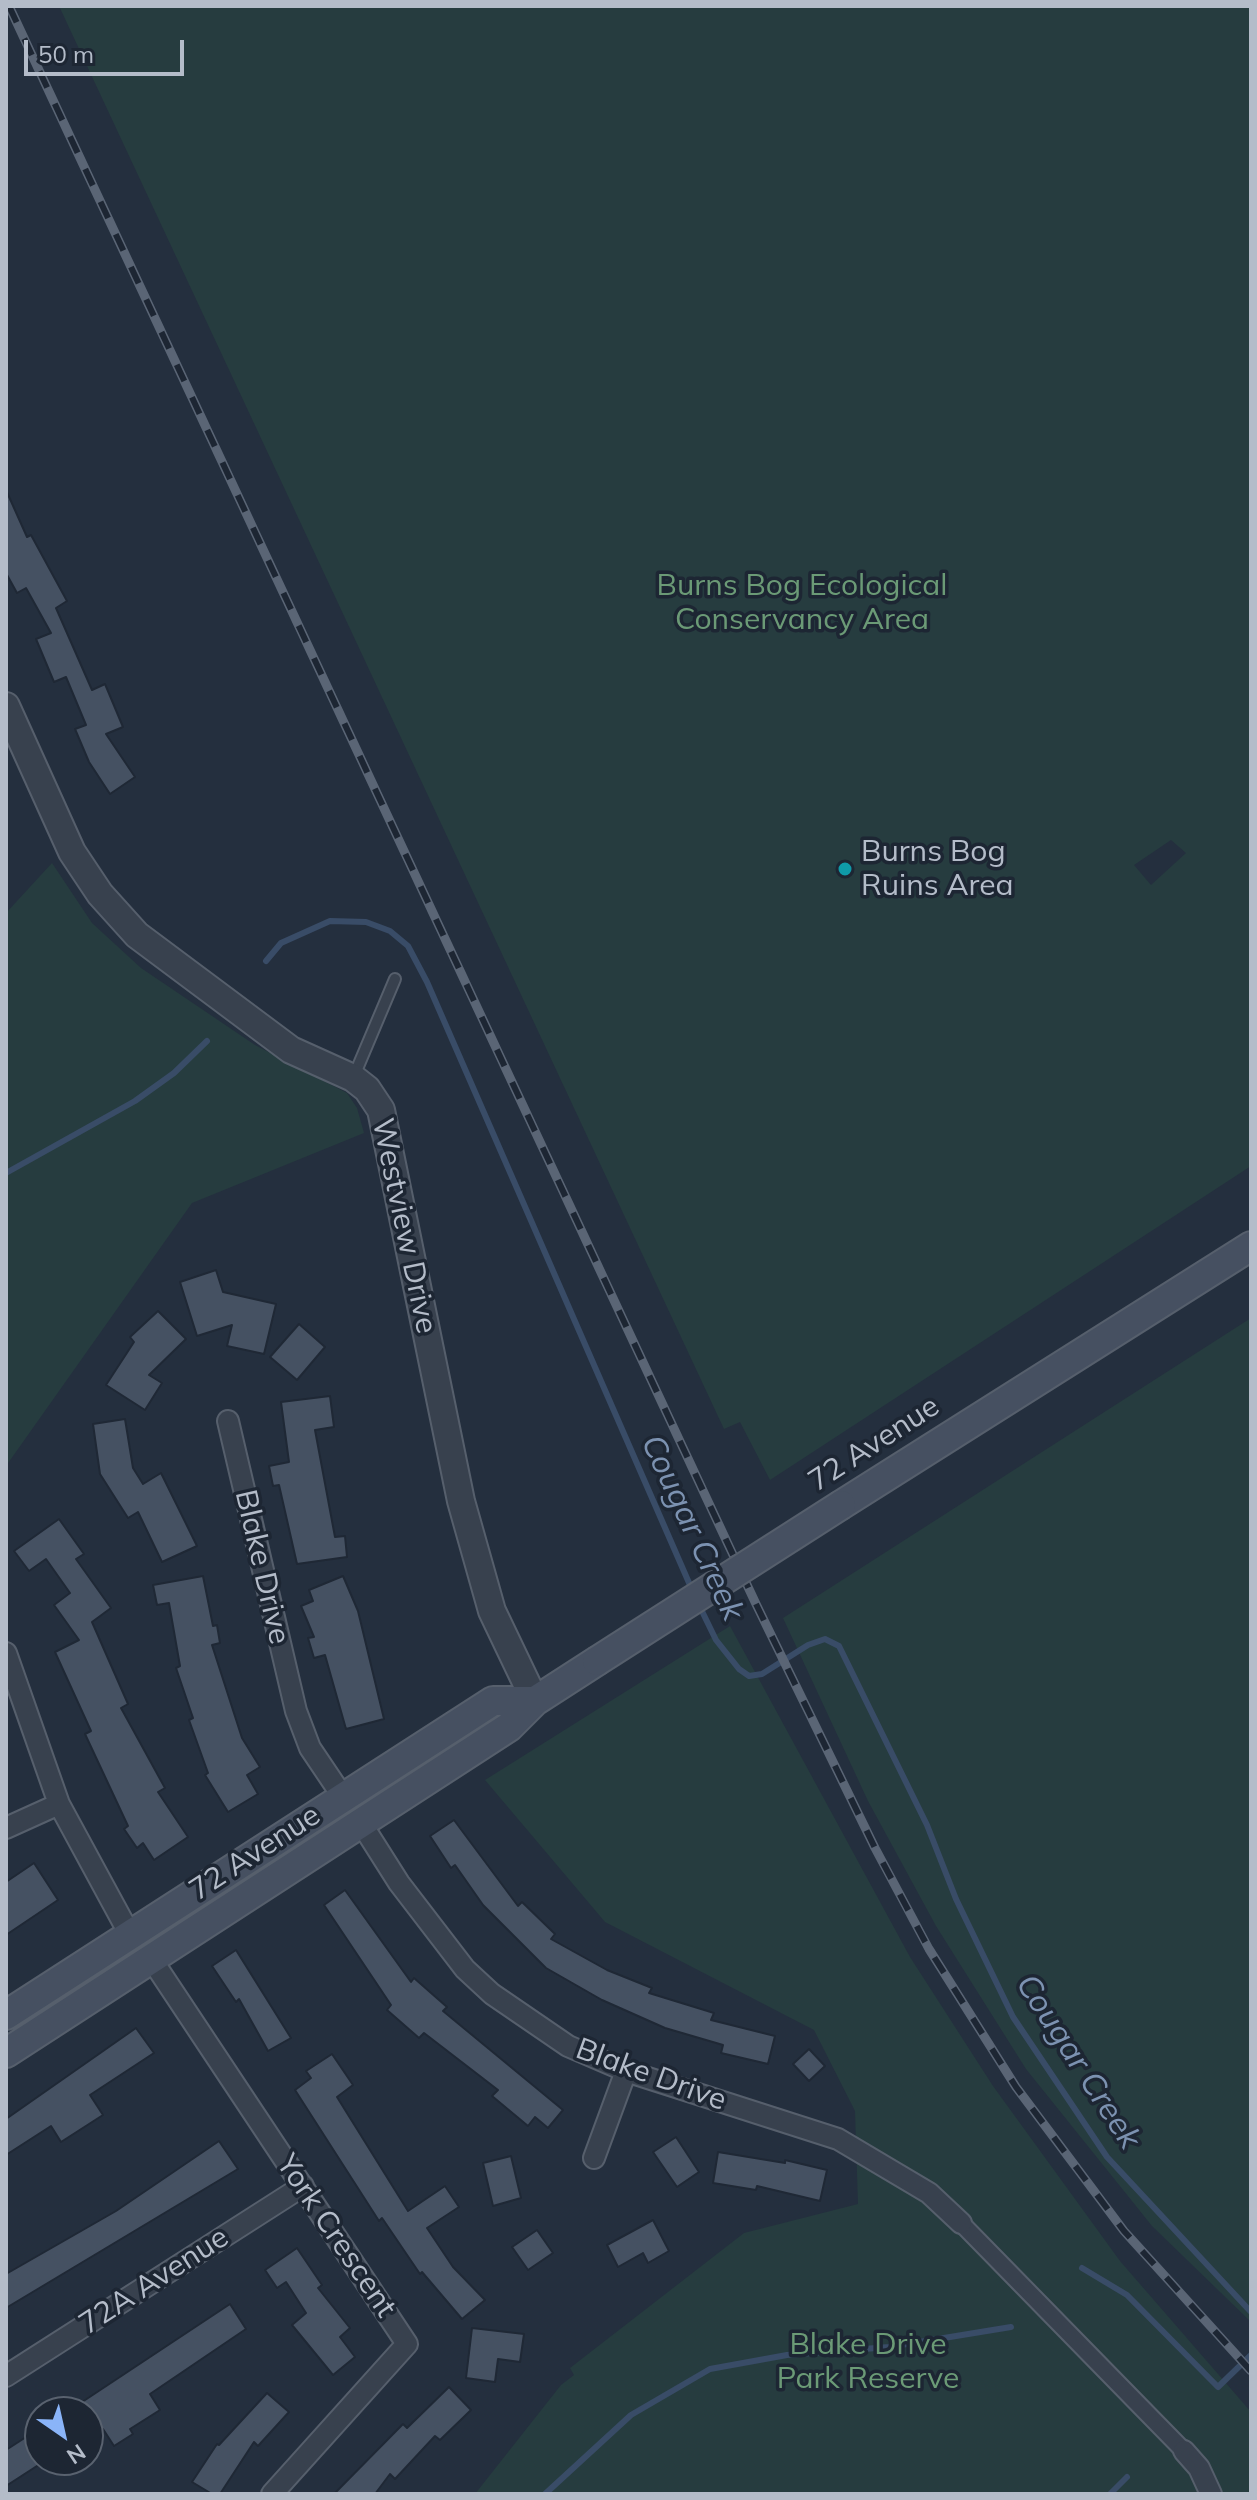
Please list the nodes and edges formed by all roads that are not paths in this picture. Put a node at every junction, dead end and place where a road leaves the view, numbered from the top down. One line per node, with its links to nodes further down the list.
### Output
1 (7, 710): 3 (street, Westview Drive)
2 (395, 979): 3 (lane)
3 (353, 1078): 7 (street, Westview Drive)
4 (1251, 1246): 7 (main road, 72 Avenue, bridge)
5 (228, 1421): 8 (street, Blake Drive)
6 (6, 1653): 9 (street)
7 (535, 1701): 8 (main road, 72 Avenue); 10 (main road, 72 Avenue)
8 (343, 1797): 12 (main road, 72 Avenue)
9 (59, 1804): 11 (street); 12 (street)
10 (361, 1823): 13 (main road, 72 Avenue); 16 (street, Blake Drive)
11 (6, 1828)
12 (133, 1933): 14 (main road, 72 Avenue)
13 (152, 1960): 15 (main road, 72 Avenue); 18 (street, York Crescent)
14 (6, 2015)
15 (6, 2053)
16 (626, 2071): 17 (street); 19 (street, Blake Drive)
17 (594, 2158)
18 (303, 2186): 20 (street, 72A Avenue); 22 (street, York Crescent)
19 (961, 2223): 21 (street)
20 (6, 2376)
21 (1184, 2451): 23 (street)
22 (272, 2494)
23 (1211, 2494)

